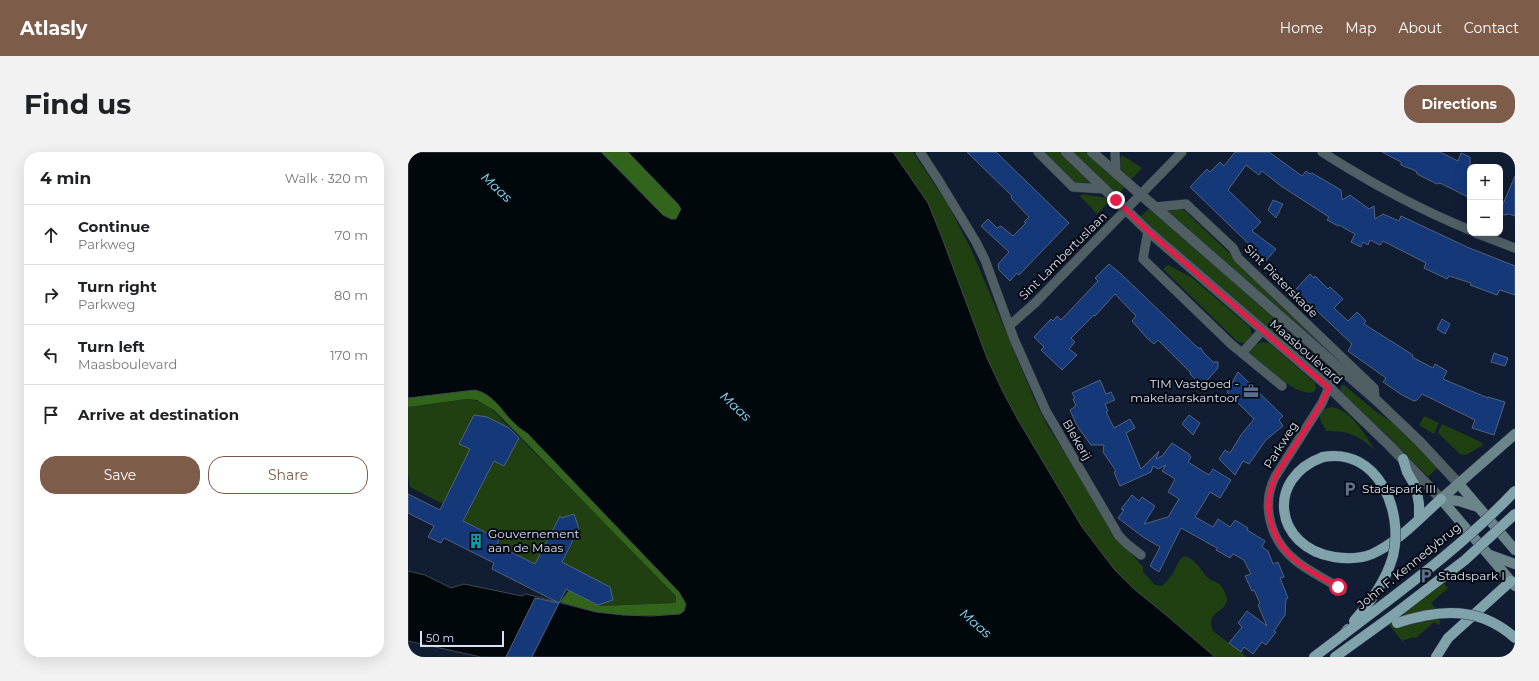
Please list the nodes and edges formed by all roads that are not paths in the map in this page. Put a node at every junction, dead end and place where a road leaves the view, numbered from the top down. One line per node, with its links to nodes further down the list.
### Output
1 (920, 152): 17 (street, Blekerij)
2 (1038, 152): 9 (street)
3 (1066, 152): 9 (street, Maasboulevard)
4 (1092, 152): 8 (street, Maasboulevard)
5 (1115, 152): 8 (street)
6 (1182, 152): 10 (street, Sint Lambertuslaan)
7 (1322, 152): 13 (street)
8 (1116, 174): 10 (street, Maasboulevard)
9 (1104, 189): 12 (street, Maasboulevard)
10 (1140, 195): 11 (street, Maasboulevard); 12 (street, Sint Lambertuslaan)
11 (1156, 208): 20 (street, Maasboulevard); 20 (street, Sint Pieterskade)
12 (1126, 210): 14 (street, Maasboulevard); 17 (street, Sint Lambertuslaan)
13 (1467, 229)
14 (1148, 231): 18 (street, Maasboulevard); 19 (street)
15 (1484, 236): 16 (street)
16 (1515, 248)
17 (1010, 325): 32 (street, Blekerij)
18 (1262, 331): 19 (street); 22 (street, Maasboulevard)
19 (1242, 353): 21 (street)
20 (1346, 367): 22 (street, Parkweg); 25 (street, Maasboulevard)
21 (1282, 386)
22 (1329, 388): 24 (street, Maasboulevard); 36 (street, Parkweg)
23 (1515, 434): 25 (main road)
24 (1403, 460): 27 (street, Maasboulevard); 30 (main road)
25 (1459, 484): 27 (main road); 28 (main road, Maasboulevard)
26 (1515, 491): 37 (main road, John F. Kennedybrug, bridge)
27 (1441, 499): 28 (main road); 30 (main road); 33 (main road, Maasboulevard)
28 (1478, 507): 31 (main road, Maasboulevard)
29 (1515, 514): 39 (main road, bridge)
30 (1419, 519): 37 (main road, bridge)
31 (1515, 550)
32 (1141, 555)
33 (1488, 555): 34 (main road); 35 (main road, Maasboulevard)
34 (1515, 564)
35 (1514, 581): 42 (main road)
36 (1342, 590)
37 (1343, 635): 40 (main road, John F. Kennedybrug)
38 (1515, 638): 39 (main road, bridge)
39 (1351, 645): 41 (main road)
40 (1314, 657)
41 (1335, 657)
42 (1436, 657)

